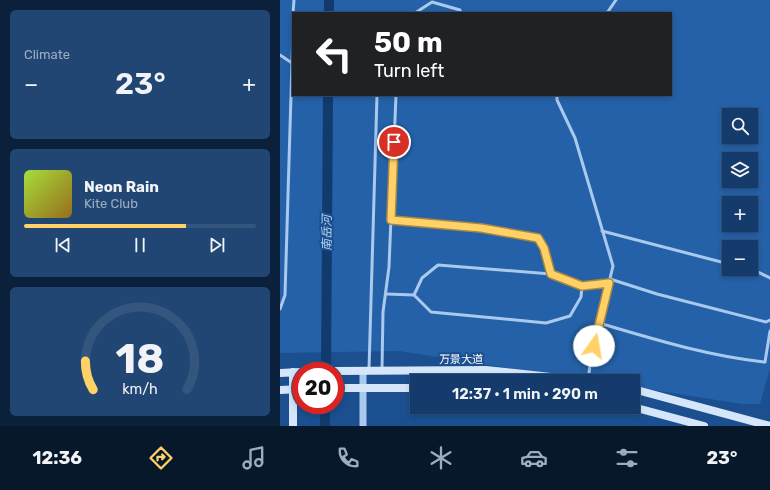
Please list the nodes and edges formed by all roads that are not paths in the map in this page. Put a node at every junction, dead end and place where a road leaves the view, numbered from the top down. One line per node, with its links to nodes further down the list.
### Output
1 (294, 0): 3 (lane)
2 (616, 0): 6 (lane)
3 (294, 12)
4 (417, 12): 5 (lane)
5 (461, 12)
6 (608, 12)
7 (280, 55): 8 (lane)
8 (292, 63): 22 (lane)
9 (377, 96): 29 (lane)
10 (396, 96): 12 (lane)
11 (557, 96): 13 (lane)
12 (391, 220): 16 (lane); 20 (lane)
13 (602, 231): 14 (lane); 18 (lane)
14 (722, 262)
15 (758, 272): 17 (lane)
16 (551, 274): 19 (lane); 21 (lane)
17 (770, 278)
18 (609, 281): 19 (lane); 24 (lane); 25 (lane)
19 (582, 286): 21 (lane)
20 (386, 294): 21 (lane); 30 (lane)
21 (414, 295)
22 (280, 309)
23 (770, 320): 24 (lane)
24 (766, 322): 26 (lane)
25 (599, 323): 27 (lane); 34 (lane)
26 (770, 325)
27 (770, 331)
28 (344, 371): 29 (main road, 万景大道)
29 (366, 371): 30 (main road, 万景大道); 36 (street)
30 (382, 371): 33 (main road, 万景大道)
31 (292, 372): 32 (main road)
32 (280, 373)
33 (523, 374)
34 (588, 374)
35 (344, 388): 36 (main road)
36 (363, 388): 37 (main road); 44 (street)
37 (410, 388)
38 (292, 389): 39 (main road)
39 (280, 390)
40 (640, 391): 46 (main road)
41 (640, 409): 45 (main road)
42 (294, 414): 43 (main road)
43 (293, 426)
44 (363, 426)
45 (704, 426)
46 (770, 426)

